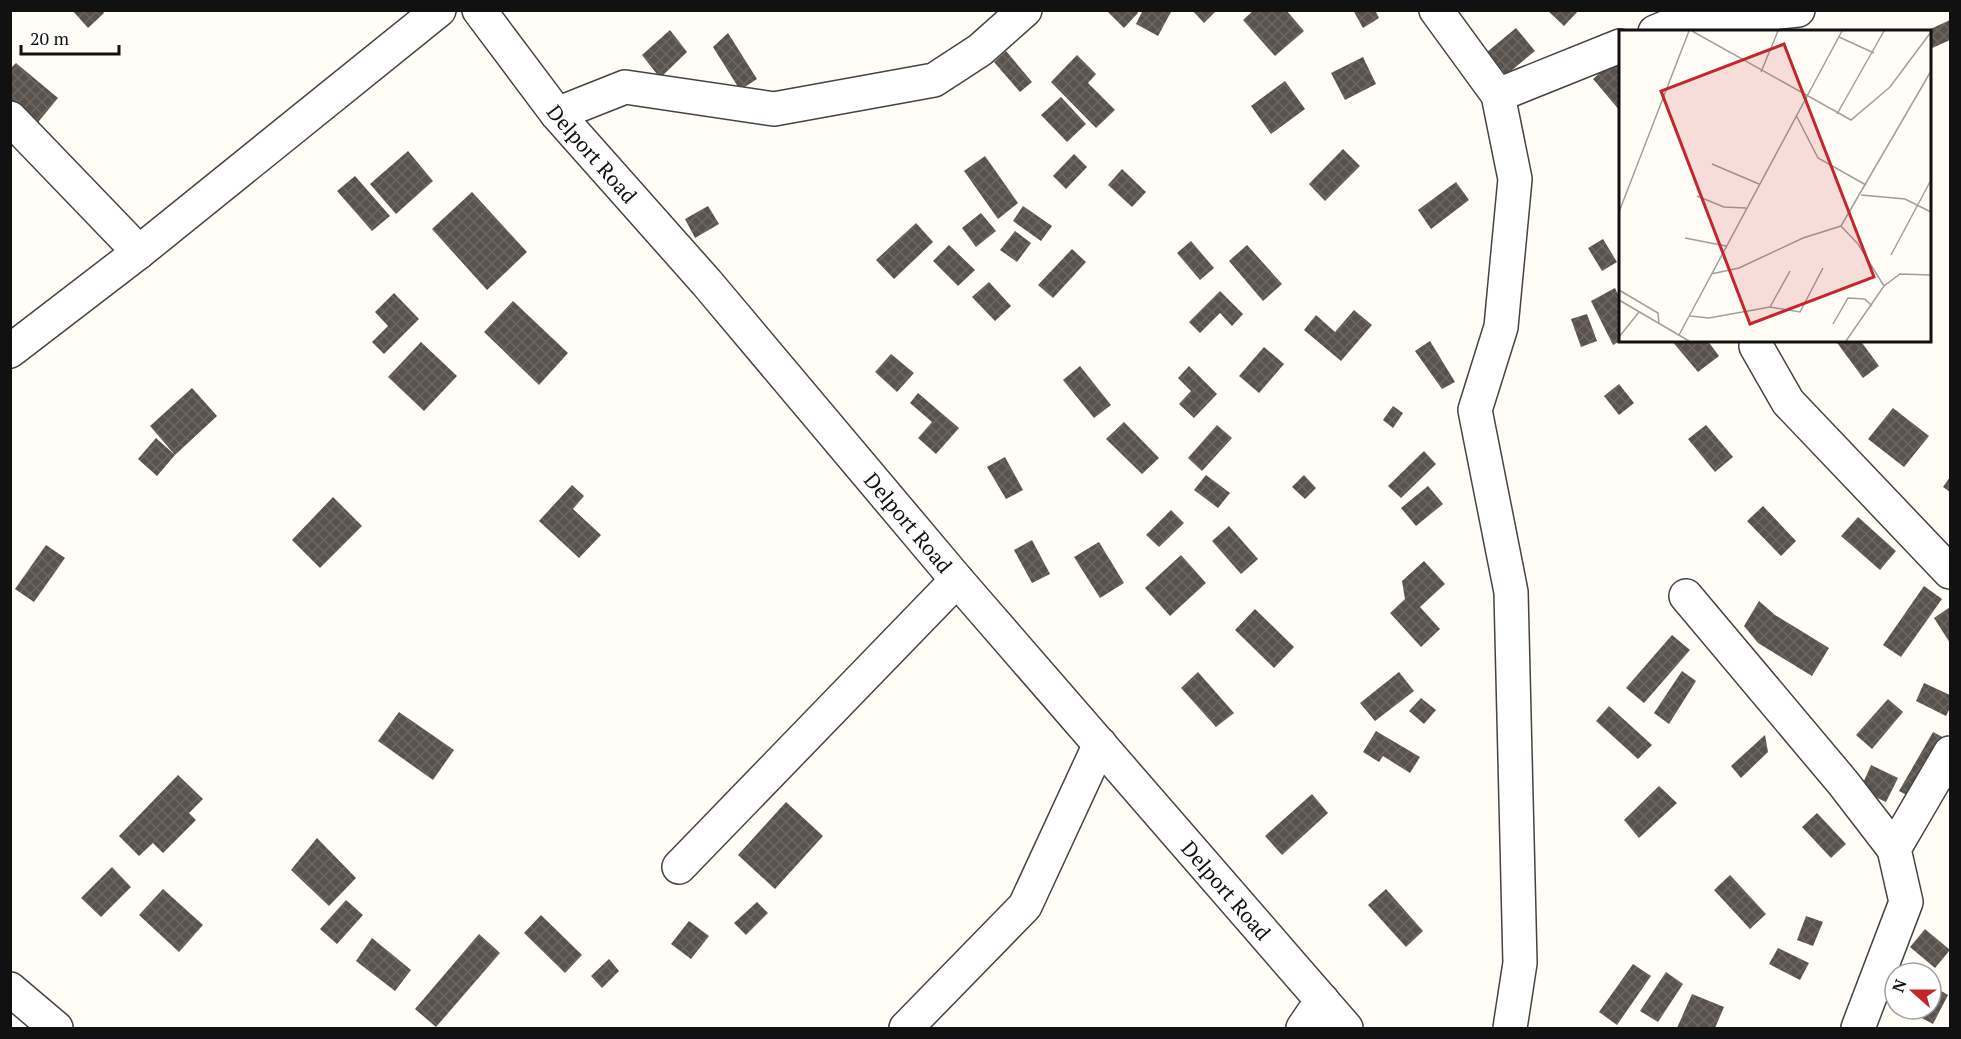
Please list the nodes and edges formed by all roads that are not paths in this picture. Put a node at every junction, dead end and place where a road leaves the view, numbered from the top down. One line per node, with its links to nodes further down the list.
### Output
1 (439, 10): 11 (street)
2 (479, 10): 9 (street, Delport Road)
3 (1025, 10): 9 (street)
4 (1436, 10): 8 (street)
5 (1798, 10): 6 (street)
6 (1660, 30)
7 (1619, 46): 8 (street)
8 (1498, 95): 27 (street)
9 (557, 114): 15 (street, Delport Road)
10 (10, 118): 11 (street)
11 (139, 252): 13 (street)
12 (1756, 346): 14 (street)
13 (10, 351)
14 (1950, 572)
15 (957, 580): 17 (street, Delport Road); 20 (street)
16 (1686, 596): 19 (street)
17 (1100, 744): 22 (street, Delport Road); 24 (street)
18 (1950, 753): 19 (street)
19 (1894, 849): 28 (street)
20 (679, 867)
21 (10, 989): 23 (street)
22 (1322, 1000): 25 (street); 26 (street, Delport Road)
23 (56, 1029)
24 (906, 1029)
25 (1303, 1029)
26 (1346, 1029)
27 (1510, 1029)
28 (1858, 1029)

